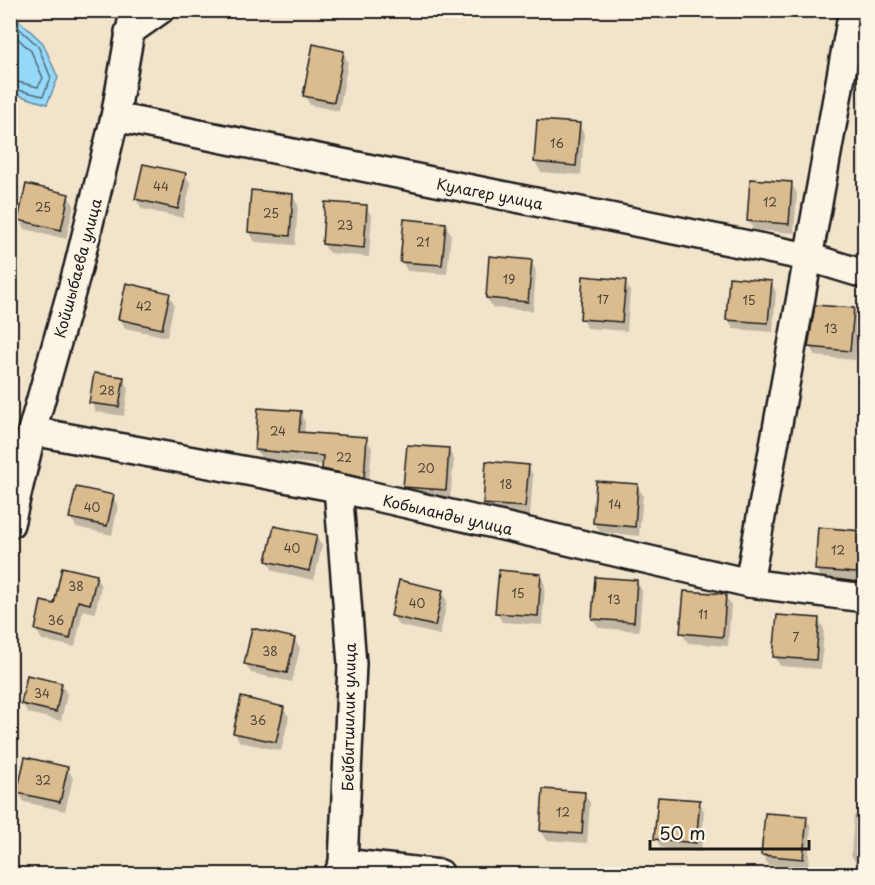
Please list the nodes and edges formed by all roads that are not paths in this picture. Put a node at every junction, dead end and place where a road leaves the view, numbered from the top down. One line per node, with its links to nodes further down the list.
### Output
1 (160, 10): 3 (street)
2 (853, 10): 5 (street)
3 (131, 21): 4 (street, Койшыбаева улица)
4 (115, 117): 5 (street, Кулагер улица); 7 (street, Койшыбаева улица)
5 (808, 257): 6 (street, Кулагер улица); 10 (street)
6 (864, 274)
7 (32, 431): 8 (street, Кобыланды улица); 9 (street, Койшыбаева улица)
8 (338, 488): 10 (street, Кобыланды улица); 12 (street, Бейбитшилик улица)
9 (10, 524)
10 (749, 583): 11 (street, Кобыланды улица)
11 (864, 598)
12 (341, 869): 13 (street)
13 (440, 874)

